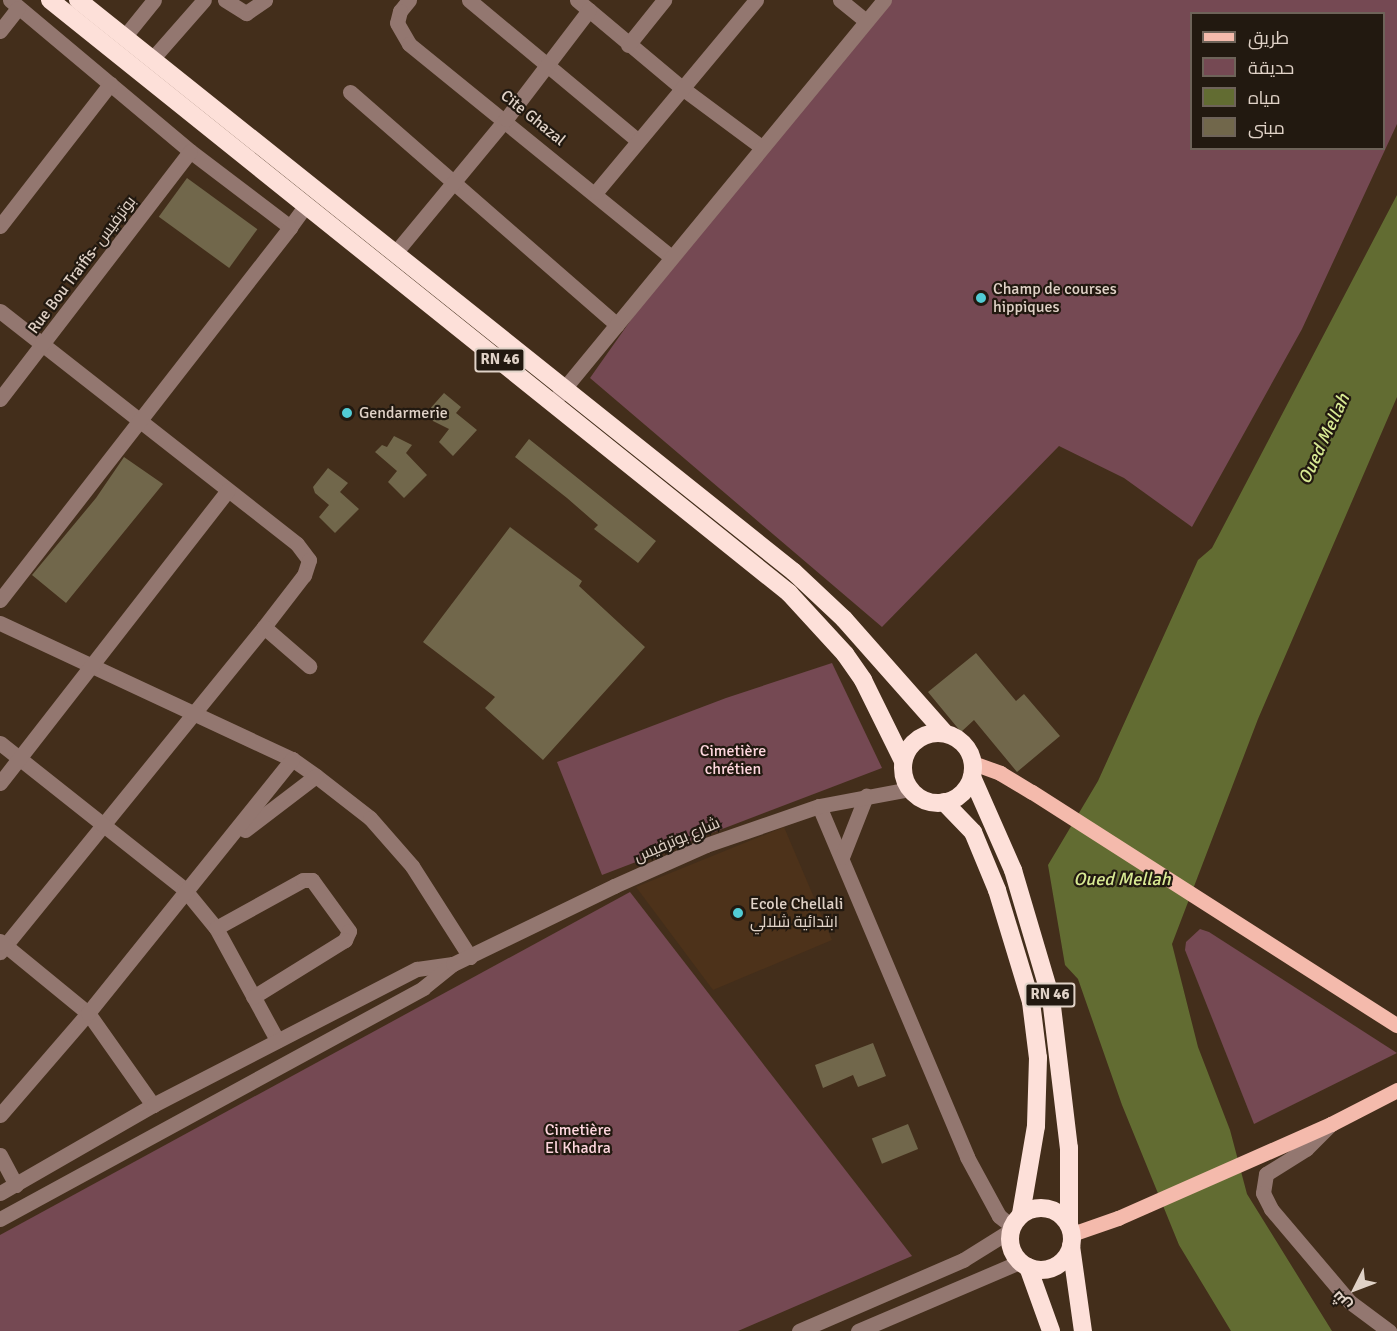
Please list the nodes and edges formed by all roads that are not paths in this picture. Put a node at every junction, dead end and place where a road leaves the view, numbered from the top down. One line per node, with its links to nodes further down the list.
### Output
1 (50, 0): 30 (highway, RN 46)
2 (78, 0): 17 (highway, RN 46)
3 (154, 0): 17 (street)
4 (204, 0): 19 (street)
5 (225, 0): 6 (street)
6 (265, 0)
7 (409, 0): 24 (street, Cite Ghazal)
8 (469, 0): 20 (street)
9 (664, 0): 18 (street)
10 (756, 0): 22 (street)
11 (840, 0): 15 (street)
12 (884, 0): 15 (street)
13 (14, 4): 16 (street); 21 (street)
14 (583, 5): 18 (street); 20 (street)
15 (866, 21): 26 (street)
16 (0, 31)
17 (125, 36): 19 (highway, RN 46)
18 (628, 45): 22 (street)
19 (153, 58): 33 (highway, RN 46)
20 (547, 66): 24 (street); 25 (street)
21 (110, 84): 27 (street); 31 (street)
22 (682, 88): 25 (street); 26 (street)
23 (350, 92): 28 (street)
24 (506, 119): 28 (street); 29 (street, Cite Ghazal)
25 (638, 141): 29 (street)
26 (760, 146): 34 (street)
27 (190, 151): 32 (street); 37 (street, Rue Bou Traifis- بوترفيس)
28 (454, 181): 33 (street); 36 (street)
29 (596, 192): 34 (street, Cite Ghazal)
30 (306, 205): 32 (street); 40 (highway, RN 46)
31 (0, 226)
32 (290, 227): 41 (street)
33 (395, 253): 38 (highway, RN 46)
34 (671, 257): 36 (street)
35 (0, 311): 37 (street)
36 (617, 325): 38 (street)
37 (43, 346): 39 (street, Rue Bou Traifis- بوترفيس); 41 (street)
38 (564, 388): 40 (street); 49 (highway, RN 46)
39 (0, 399)
40 (554, 404): 53 (highway, RN 46)
41 (136, 422): 42 (street); 43 (street)
42 (228, 490): 45 (street); 46 (street)
43 (0, 600)
44 (0, 623): 46 (street)
45 (264, 627): 47 (street); 48 (street)
46 (89, 666): 48 (street); 51 (street)
47 (309, 666)
48 (194, 713): 52 (street); 61 (street)
49 (945, 733): 53 (highway); 54 (highway)
50 (0, 743): 51 (street)
51 (20, 758): 56 (street); 61 (street)
52 (292, 759): 55 (street); 62 (street)
53 (903, 761): 57 (highway)
54 (973, 770): 59 (highway); 71 (main road); 82 (highway, RN 46)
55 (316, 776): 62 (street); 67 (street)
56 (0, 783)
57 (910, 789): 58 (street, شارع بوترفيس); 59 (highway)
58 (866, 796): 60 (street, شارع بوترفيس); 63 (street)
59 (944, 802): 81 (highway, RN 46)
60 (819, 806): 63 (street); 67 (street, شارع بوترفيس)
61 (101, 827): 64 (street); 66 (street)
62 (227, 844): 64 (street)
63 (842, 857): 81 (street)
64 (184, 889): 65 (street); 70 (street)
65 (216, 928): 69 (street); 69 (street)
66 (2, 946): 70 (street)
67 (470, 957): 68 (street, شارع بوترفيس)
68 (453, 964): 72 (street); 80 (street)
69 (253, 997): 72 (street)
70 (88, 1013): 74 (street); 75 (street)
71 (1397, 1025)
72 (277, 1040): 74 (street)
73 (1397, 1090): 76 (main road)
74 (153, 1106): 78 (street)
75 (0, 1115)
76 (1331, 1124): 82 (main road); 88 (street)
77 (0, 1155): 78 (street)
78 (16, 1185): 79 (street)
79 (0, 1193)
80 (0, 1219)
81 (1015, 1223): 82 (highway); 83 (highway); 84 (street)
82 (1070, 1235): 83 (highway); 87 (highway)
83 (1024, 1264): 85 (street); 86 (highway)
84 (799, 1331)
85 (858, 1331)
86 (1051, 1331)
87 (1083, 1331)
88 (1389, 1331)

